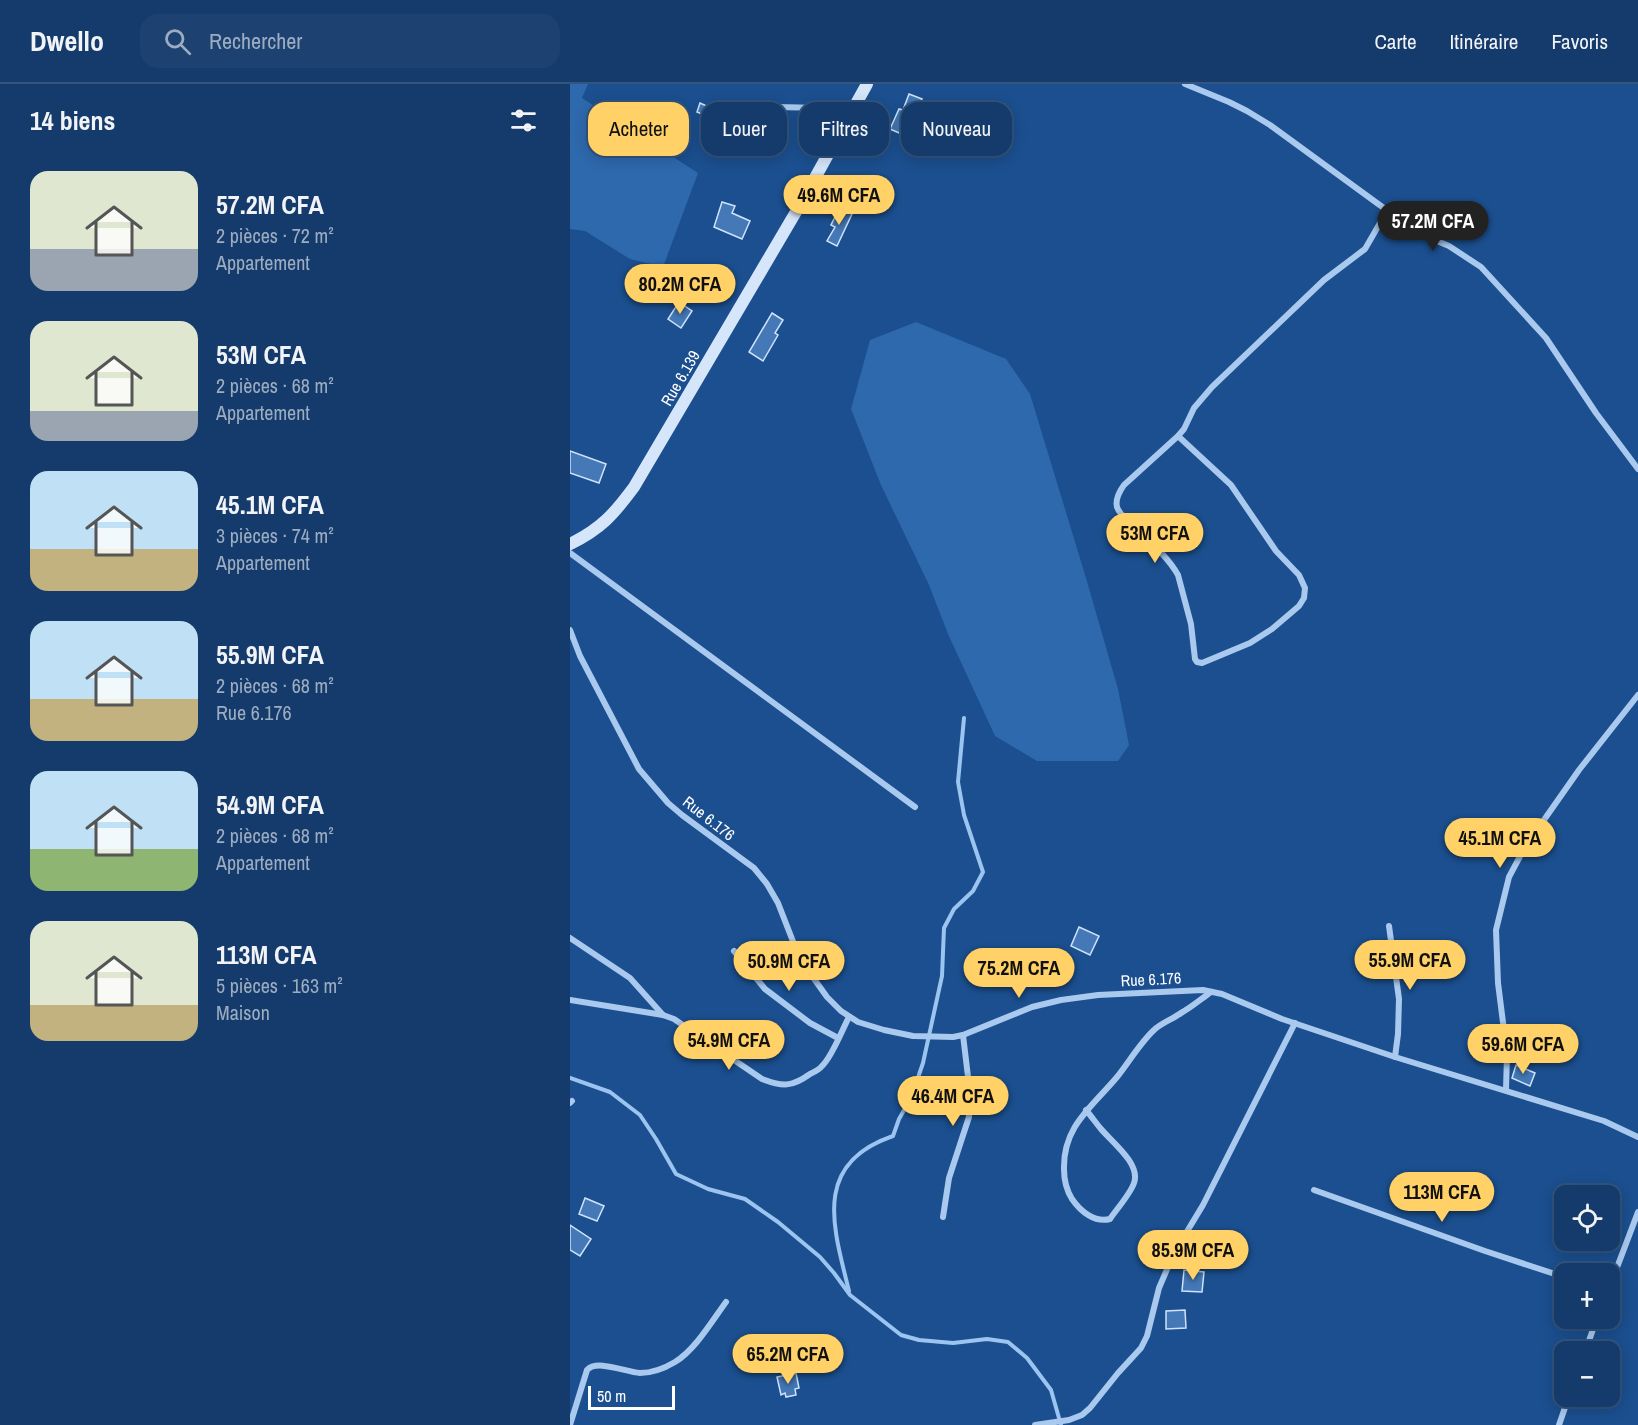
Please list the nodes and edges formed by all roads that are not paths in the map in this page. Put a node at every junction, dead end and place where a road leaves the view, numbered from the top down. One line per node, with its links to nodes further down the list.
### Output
1 (1185, 84): 5 (street)
2 (863, 85): 3 (street, Rue 6.139)
3 (856, 102)
4 (827, 156): 8 (street, Rue 6.139)
5 (1387, 211): 6 (street); 7 (street)
6 (1178, 436): 6 (street)
7 (1638, 469)
8 (570, 544)
9 (570, 554): 12 (street)
10 (570, 630): 19 (street, Rue 6.176)
11 (1638, 695): 24 (street)
12 (915, 807)
13 (1389, 926): 23 (street)
14 (570, 938): 18 (street)
15 (734, 951): 22 (street)
16 (1211, 992): 20 (street, Rue 6.176); 21 (street, Rue 6.176); 25 (street)
17 (570, 1000): 18 (street)
18 (663, 1015): 22 (street)
19 (849, 1017): 21 (street, Rue 6.176); 22 (street)
20 (1295, 1023): 23 (street, Rue 6.176); 35 (street)
21 (963, 1035): 29 (street)
22 (838, 1038)
23 (1395, 1057): 24 (street, Rue 6.176)
24 (1506, 1090): 26 (street, Rue 6.176)
25 (1086, 1110): 25 (street)
26 (1638, 1137)
27 (1314, 1190): 31 (street)
28 (1638, 1212): 30 (street)
29 (944, 1217)
30 (1619, 1263)
31 (1554, 1273)
32 (726, 1302): 34 (street)
33 (1565, 1407): 36 (street)
34 (570, 1425)
35 (1035, 1425)
36 (1559, 1425)

